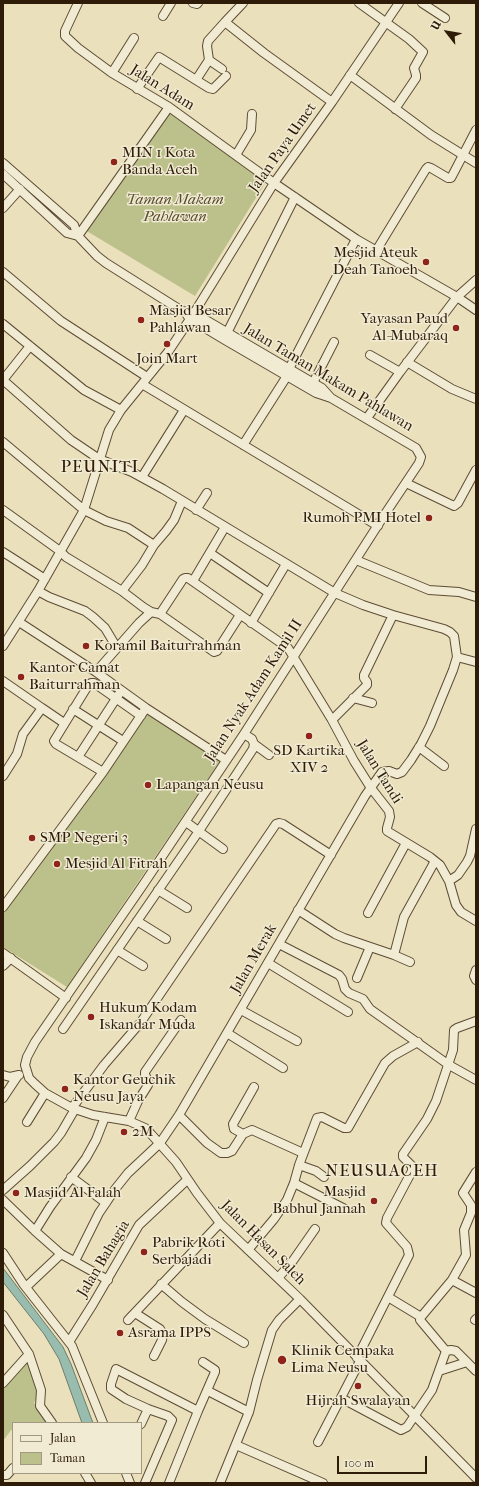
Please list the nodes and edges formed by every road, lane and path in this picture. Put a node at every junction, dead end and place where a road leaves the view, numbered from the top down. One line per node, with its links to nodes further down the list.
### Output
1 (78, 3): 15 (street, Jalan Adam)
2 (171, 3): 9 (street)
3 (193, 3): 4 (street)
4 (198, 3)
5 (243, 3): 11 (street)
6 (359, 3): 12 (street)
7 (399, 3): 12 (street, Jalan Paya Umet)
8 (422, 3): 10 (street)
9 (163, 16)
10 (445, 18)
11 (225, 22): 14 (street); 19 (street)
12 (386, 22): 16 (street, Jalan Paya Umet); 21 (street)
13 (134, 38): 15 (street)
14 (209, 60): 17 (street); 17 (street)
15 (112, 74): 18 (street, Jalan Adam)
16 (350, 75): 19 (street, Jalan Paya Umet); 21 (street)
17 (196, 80): 18 (street)
18 (138, 89): 20 (street, Jalan Adam)
19 (332, 102): 29 (street, Jalan Paya Umet)
20 (170, 107): 24 (street, Jalan Adam); 33 (street)
21 (395, 109): 25 (street)
22 (252, 114): 24 (street)
23 (476, 130): 25 (street)
24 (236, 155): 29 (street, Jalan Adam)
25 (463, 156): 27 (street); 35 (street)
26 (3, 163): 33 (street, Jalan Taman Makam Pahlawan)
27 (476, 163)
28 (3, 174): 30 (street)
29 (274, 183): 31 (street, Jalan Adam); 40 (street, Jalan Paya Umet)
30 (20, 189): 32 (street); 33 (street)
31 (295, 197): 34 (street, Jalan Adam); 42 (street)
32 (3, 208)
33 (78, 236): 40 (street, Jalan Taman Makam Pahlawan)
34 (356, 239): 35 (street, Jalan Adam); 49 (street)
35 (376, 251): 38 (street, Jalan Adam)
36 (3, 272): 51 (street)
37 (476, 280): 38 (street)
38 (457, 297): 39 (street, Jalan Adam); 47 (street)
39 (476, 310)
40 (192, 316): 42 (street, Jalan Taman Makam Pahlawan); 45 (street); 51 (street, Jalan Paya Umet)
41 (3, 324): 44 (street)
42 (226, 333): 45 (street, Jalan Taman Makam Pahlawan)
43 (334, 342): 52 (street)
44 (30, 346): 50 (street); 55 (street)
45 (242, 346): 49 (street, Jalan Taman Makam Pahlawan)
46 (370, 355): 48 (street)
47 (407, 362): 48 (street); 54 (street)
48 (400, 372): 57 (street)
49 (288, 373): 52 (street, Jalan Taman Makam Pahlawan); 53 (street); 59 (street)
50 (3, 380): 61 (street)
51 (145, 381): 55 (street, Jalan Paya Umet); 56 (street)
52 (313, 383): 53 (street, Jalan Taman Makam Pahlawan)
53 (331, 398): 57 (street, Jalan Taman Makam Pahlawan)
54 (476, 399)
55 (121, 410): 61 (street, Jalan Paya Umet)
56 (184, 410): 59 (street); 63 (street)
57 (367, 418): 60 (street, Jalan Taman Makam Pahlawan)
58 (3, 442): 68 (street)
59 (243, 445): 70 (street)
60 (421, 457): 64 (street, Jalan Nyak Adam Kamil II)
61 (99, 459): 63 (street); 68 (street, Jalan Paya Umet)
62 (476, 470): 64 (street)
63 (142, 477): 66 (street)
64 (406, 483): 70 (street, Jalan Nyak Adam Kamil II)
65 (207, 493): 69 (street)
66 (182, 501): 69 (street); 72 (street)
67 (3, 510): 73 (street)
68 (84, 510): 72 (street); 73 (street, Jalan Paya Umet)
69 (196, 510): 71 (street)
70 (378, 526): 76 (street, Jalan Nyak Adam Kamil II)
71 (225, 527): 75 (street); 77 (street)
72 (154, 546): 81 (street)
73 (60, 551): 78 (street, Jalan Paya Umet); 81 (street)
74 (3, 552): 78 (street)
75 (210, 553): 79 (street); 82 (street)
76 (356, 560): 83 (street, Jalan Nyak Adam Kamil II); 84 (street)
77 (286, 564): 82 (street); 83 (street)
78 (45, 579): 80 (street, Jalan Paya Umet)
79 (193, 581): 87 (street); 88 (street, Jalan Tandi)
80 (38, 591): 90 (street, Jalan Paya Umet); 94 (street)
81 (122, 591): 85 (street)
82 (269, 593): 92 (street)
83 (335, 593): 89 (street); 95 (street, Jalan Nyak Adam Kamil II)
84 (476, 596)
85 (143, 607): 86 (street); 91 (street)
86 (151, 612): 87 (street); 91 (street)
87 (160, 614): 88 (street)
88 (240, 615): 92 (street, Jalan Tandi)
89 (393, 615): 96 (street); 102 (street)
90 (19, 622): 93 (street, Jalan Paya Umet); 98 (street)
91 (139, 622): 94 (street)
92 (251, 623): 95 (street, Jalan Tandi)
93 (3, 646)
94 (117, 648): 98 (street)
95 (294, 656): 108 (street, Jalan Tandi); 111 (street, Jalan Nyak Adam Kamil II)
96 (457, 657): 97 (street); 114 (street)
97 (476, 662)
98 (96, 672): 100 (street)
99 (3, 681): 104 (street)
100 (121, 690): 101 (street); 105 (street)
101 (116, 698): 106 (street); 107 (street); 110 (street)
102 (353, 698): 103 (street); 108 (street)
103 (372, 703)
104 (42, 708): 109 (street); 120 (street)
105 (146, 708): 107 (street); 117 (street)
106 (73, 709): 109 (street); 110 (street)
107 (141, 716): 112 (street)
108 (332, 720): 121 (street, Jalan Tandi)
109 (64, 723): 116 (street)
110 (98, 726): 112 (street); 116 (street)
111 (244, 734): 113 (street); 117 (street, Jalan Nyak Adam Kamil II)
112 (123, 741): 119 (street)
113 (254, 744): 115 (street); 124 (street)
114 (419, 747): 118 (street); 121 (street, Jalan Merak)
115 (269, 755)
116 (78, 757): 119 (street)
117 (226, 760): 122 (street, Jalan Nyak Adam Kamil II)
118 (444, 766)
119 (103, 772): 132 (street)
120 (3, 776)
121 (370, 788): 125 (street, Jalan Tandi); 127 (street, Jalan Merak)
122 (186, 822): 124 (street); 130 (street, Jalan Nyak Adam Kamil II)
123 (476, 829): 129 (street)
124 (199, 831): 126 (street); 131 (street)
125 (406, 843): 128 (street, Jalan Tandi); 135 (street)
126 (223, 849)
127 (331, 855): 134 (street, Jalan Merak); 170 (street)
128 (435, 861): 129 (street, Jalan Tandi); 143 (street)
129 (449, 881): 137 (street, Jalan Tandi)
130 (143, 885): 131 (street); 152 (street, Jalan Nyak Adam Kamil II)
131 (157, 891): 133 (street); 136 (street)
132 (3, 907)
133 (186, 908)
134 (298, 910): 139 (street, Jalan Merak); 140 (street)
135 (368, 913)
136 (137, 921): 138 (street); 141 (street)
137 (476, 921)
138 (166, 939)
139 (279, 944): 146 (street, Jalan Merak); 160 (street)
140 (370, 947): 143 (street); 150 (street)
141 (117, 950): 148 (street); 157 (street)
142 (3, 953): 144 (street)
143 (394, 955): 145 (street)
144 (10, 958): 147 (street); 152 (street)
145 (410, 962)
146 (268, 963): 153 (street, Jalan Merak); 154 (street)
147 (3, 966)
148 (143, 966)
149 (476, 970): 151 (street)
150 (357, 978)
151 (476, 980)
152 (66, 998): 163 (street)
153 (241, 1010): 158 (street, Jalan Merak); 159 (street)
154 (348, 1012)
155 (180, 1020): 173 (street)
156 (476, 1021): 161 (street)
157 (63, 1029)
158 (227, 1033): 162 (street); 171 (street, Jalan Merak)
159 (297, 1041)
160 (418, 1042): 161 (street); 177 (street)
161 (449, 1065): 166 (street); 202 (street)
162 (283, 1068)
163 (26, 1072): 165 (street); 168 (street, Jalan Hasan Saleh)
164 (3, 1075): 165 (street)
165 (17, 1077): 169 (street)
166 (476, 1080)
167 (254, 1087): 175 (street)
168 (46, 1093): 170 (street, Jalan Hasan Saleh); 174 (street)
169 (3, 1098)
170 (74, 1109): 172 (street, Jalan Hasan Saleh); 184 (street)
171 (179, 1115): 175 (street); 176 (street, Jalan Merak)
172 (105, 1117): 173 (street, Jalan Hasan Saleh); 180 (street)
173 (129, 1121): 176 (street, Jalan Hasan Saleh)
174 (27, 1122)
175 (243, 1134): 177 (street)
176 (160, 1143): 182 (street, Jalan Hasan Saleh); 186 (street, Jalan Merak)
177 (303, 1153): 178 (street)
178 (299, 1165): 181 (street); 183 (street)
179 (476, 1172): 187 (street)
180 (72, 1177): 186 (street); 191 (street)
181 (324, 1177)
182 (187, 1180): 189 (street, Jalan Hasan Saleh); 197 (street, Jalan Bahagia)
183 (294, 1183): 188 (street); 192 (street)
184 (3, 1190)
185 (3, 1200): 191 (street)
186 (106, 1203): 195 (street, Jalan Merak)
187 (474, 1207): 198 (street)
188 (345, 1209)
189 (220, 1223): 192 (street, Jalan Hasan Saleh); 199 (street)
190 (315, 1229): 196 (street)
191 (35, 1231): 194 (street)
192 (248, 1250): 196 (street, Jalan Hasan Saleh)
193 (3, 1253): 200 (street)
194 (61, 1254): 195 (street); 200 (street)
195 (75, 1261): 197 (street)
196 (278, 1278): 203 (street, Jalan Hasan Saleh)
197 (108, 1280): 208 (street, Jalan Bahagia)
198 (452, 1280): 201 (street); 206 (street)
199 (161, 1284): 204 (street); 209 (street)
200 (26, 1287): 208 (street)
201 (476, 1293)
202 (388, 1297): 206 (street); 213 (street)
203 (300, 1299): 213 (street, Jalan Hasan Saleh); 223 (street)
204 (135, 1313): 207 (street); 212 (street)
205 (3, 1315): 211 (street)
206 (420, 1317): 210 (street)
207 (128, 1320)
208 (69, 1342): 226 (street)
209 (244, 1343)
210 (446, 1351): 215 (street); 216 (street)
211 (29, 1354): 218 (street); 225 (street)
212 (154, 1356)
213 (359, 1360): 220 (street); 224 (street, Jalan Hasan Saleh)
214 (203, 1362): 219 (street)
215 (467, 1362): 216 (street); 217 (street)
216 (439, 1371): 224 (street)
217 (476, 1371)
218 (3, 1383)
219 (208, 1391): 222 (street); 223 (street)
220 (341, 1398): 224 (street); 228 (street)
221 (148, 1409): 222 (street); 227 (street); 235 (street)
222 (198, 1411): 236 (street)
223 (249, 1412): 229 (street)
224 (415, 1416): 233 (street, Jalan Hasan Saleh)
225 (51, 1422)
226 (103, 1422)
227 (142, 1422)
228 (318, 1442)
229 (236, 1445): 237 (street); 238 (street)
230 (12, 1469): 231 (street)
231 (3, 1474)
232 (86, 1474): 234 (street)
233 (476, 1478)
234 (92, 1483)
235 (145, 1483)
236 (169, 1483)
237 (220, 1483)
238 (322, 1483)

